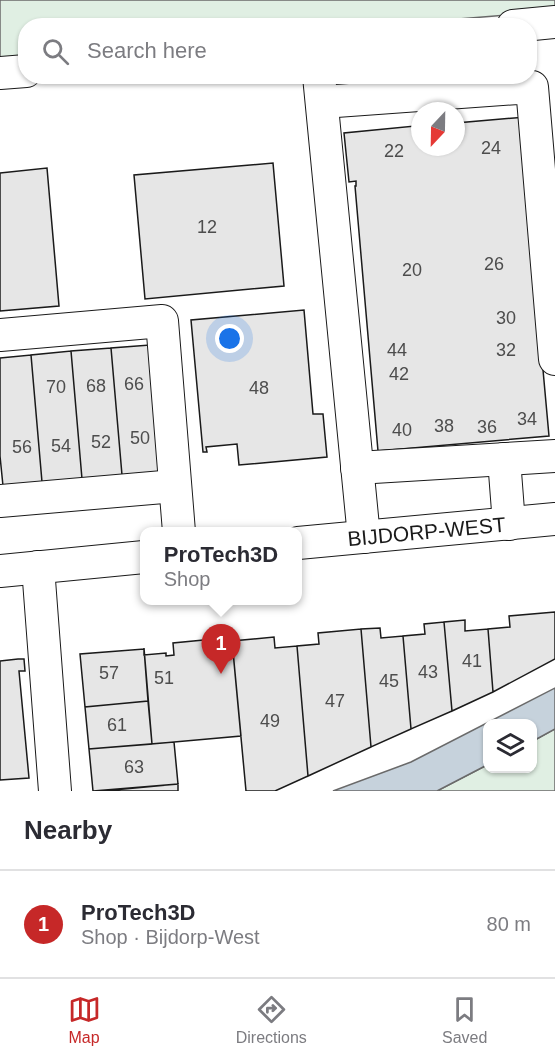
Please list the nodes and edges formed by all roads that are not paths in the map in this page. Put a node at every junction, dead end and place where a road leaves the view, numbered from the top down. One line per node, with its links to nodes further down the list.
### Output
1 (555, 21): 2 (street)
2 (537, 23)
3 (18, 72): 4 (street)
4 (0, 74)
5 (320, 89): 7 (street); 10 (street)
6 (0, 335): 11 (street)
7 (555, 359)
8 (555, 456): 9 (street)
9 (504, 459): 10 (street); 14 (street)
10 (357, 468): 16 (street)
11 (175, 486): 12 (street); 15 (street)
12 (0, 501)
13 (555, 519): 14 (street, BIJDORP-WEST)
14 (509, 524): 16 (street, BIJDORP-WEST)
15 (179, 527)
16 (364, 537): 17 (street, BIJDORP-WEST)
17 (302, 543)
18 (140, 557): 19 (street)
19 (38, 567): 20 (street); 21 (street)
20 (0, 571)
21 (55, 791)

